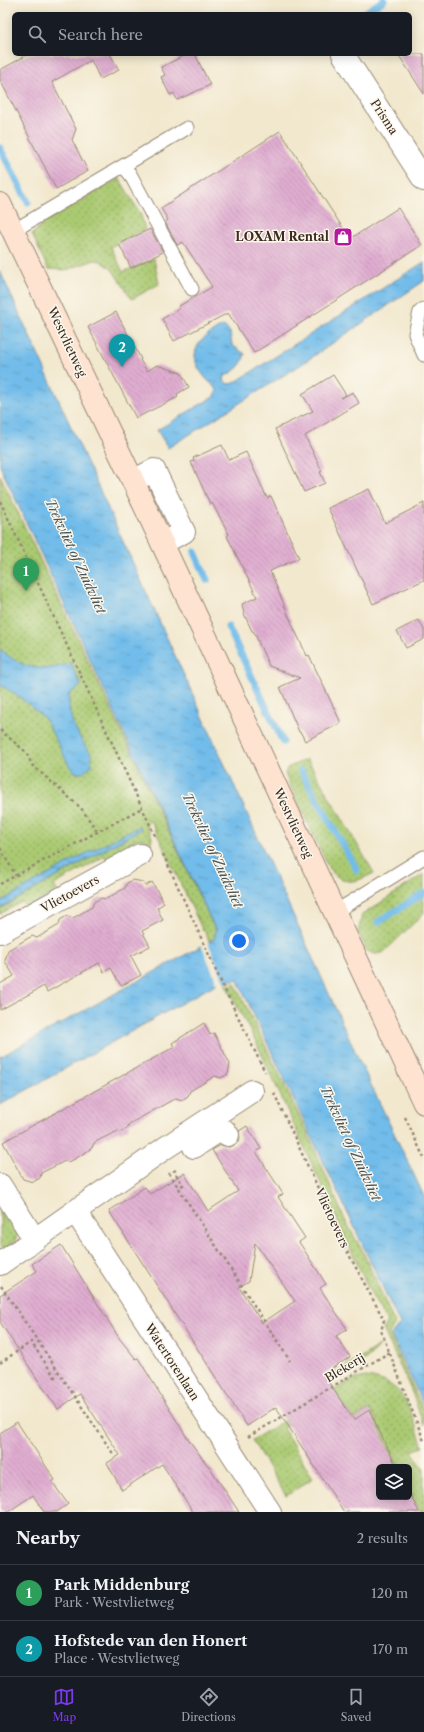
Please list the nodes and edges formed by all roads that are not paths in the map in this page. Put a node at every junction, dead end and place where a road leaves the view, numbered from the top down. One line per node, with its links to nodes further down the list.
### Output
1 (344, 56): 4 (street, Prisma)
2 (187, 128): 3 (lane)
3 (123, 166): 6 (lane); 7 (lane)
4 (424, 180)
5 (0, 204): 6 (street, Westvlietweg)
6 (13, 231): 12 (street, Westvlietweg)
7 (192, 289)
8 (424, 309): 9 (lane)
9 (424, 355)
10 (140, 855): 13 (street, Vlietoevers)
11 (424, 857): 12 (lane)
12 (336, 912): 15 (street, Westvlietweg)
13 (0, 932)
14 (259, 1084): 17 (street)
15 (424, 1103)
16 (228, 1135): 17 (street)
17 (161, 1151): 19 (street)
18 (0, 1185): 20 (street)
19 (75, 1211): 20 (street); 22 (street, Watertorenlaan)
20 (35, 1240): 21 (street)
21 (0, 1264)
22 (270, 1512)

